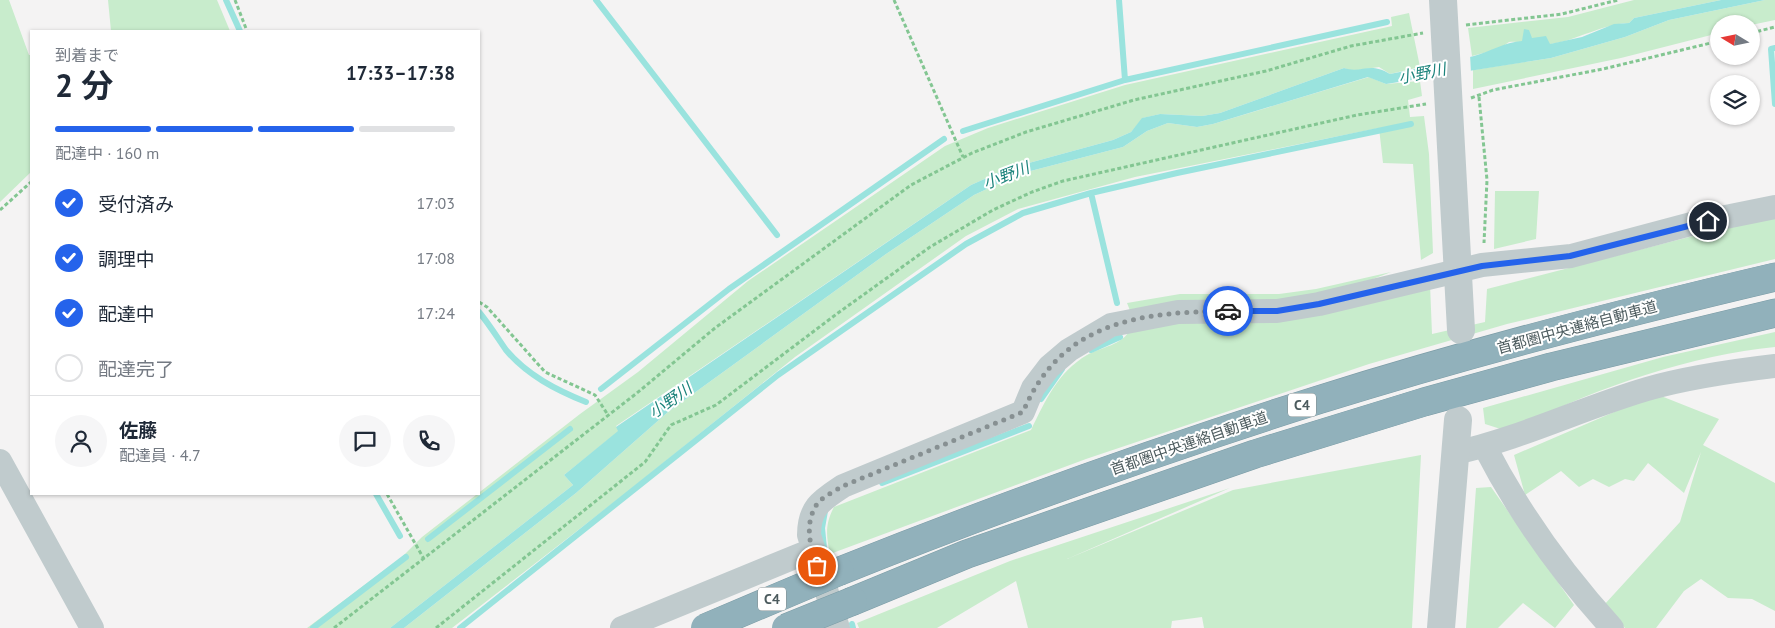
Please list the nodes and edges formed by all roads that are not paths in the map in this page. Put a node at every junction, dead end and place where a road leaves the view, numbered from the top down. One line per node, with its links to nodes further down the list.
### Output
1 (1443, 0): 3 (street)
2 (1775, 206): 3 (street)
3 (1471, 268): 6 (street); 12 (street)
4 (1775, 277): 15 (highway, 首都圏中央連絡自動車道 / C4, bridge)
5 (1775, 313): 16 (highway, C4, bridge)
6 (1460, 330)
7 (1775, 366): 9 (street)
8 (1458, 420): 10 (street)
9 (1485, 447): 10 (street); 19 (street)
10 (1456, 453): 18 (street)
11 (0, 461): 13 (street)
12 (812, 550): 14 (street); 17 (street)
13 (92, 628)
14 (622, 628)
15 (704, 628)
16 (786, 628)
17 (838, 628)
18 (1441, 628)
19 (1612, 628)

